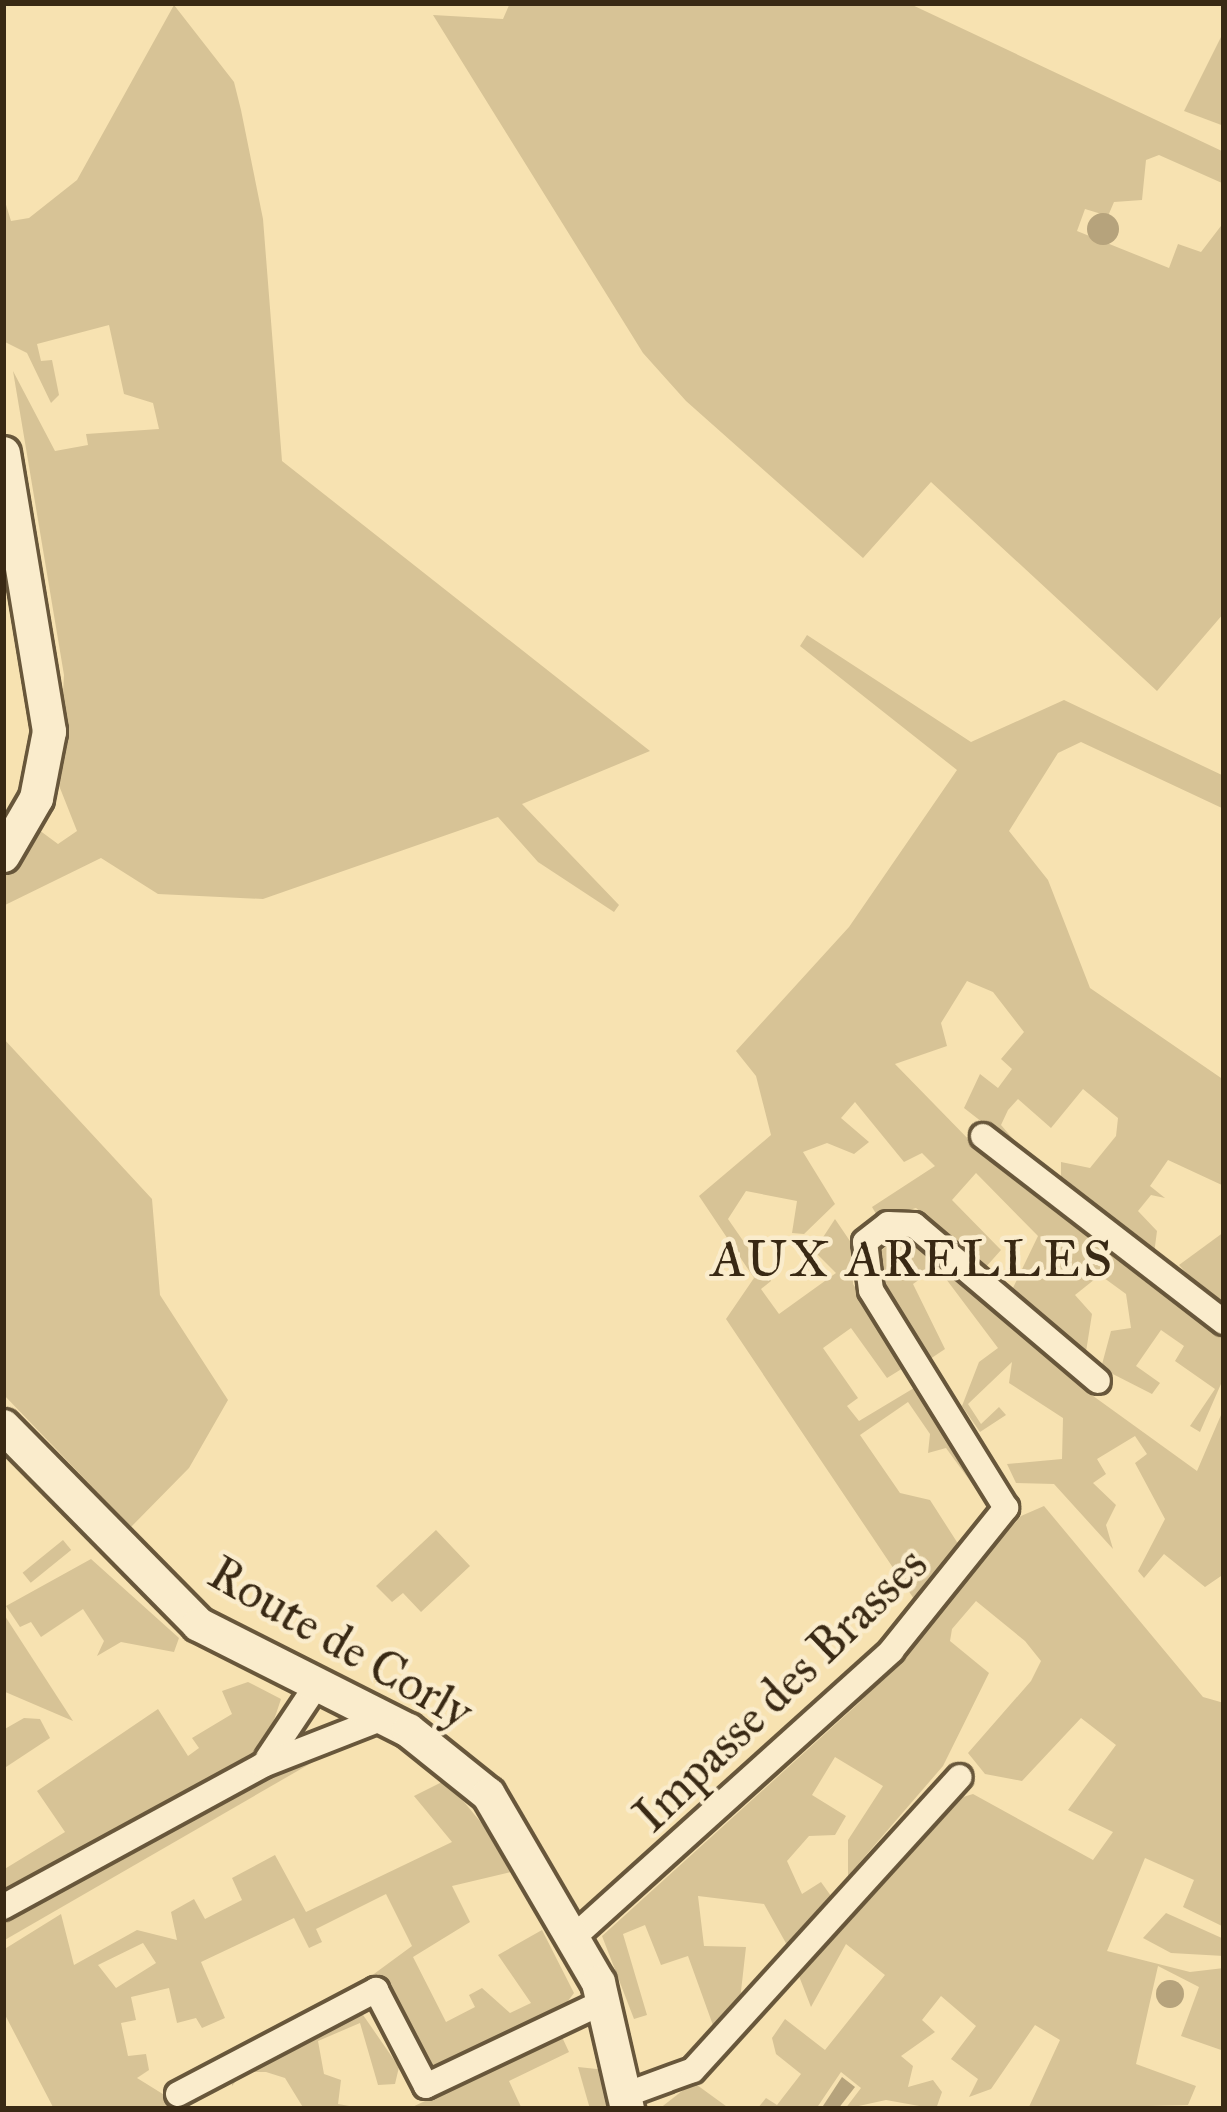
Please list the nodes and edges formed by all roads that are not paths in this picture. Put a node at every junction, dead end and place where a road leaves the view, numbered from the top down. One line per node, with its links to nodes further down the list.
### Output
1 (3, 453): 2 (street)
2 (3, 855)
3 (983, 1136): 4 (street)
4 (1224, 1322)
5 (1098, 1381): 12 (street, Impasse des Brasses)
6 (3, 1426): 7 (street, Route de Corly)
7 (316, 1686): 8 (street, Route de Corly); 9 (street)
8 (383, 1718): 9 (street); 12 (street, Route de Corly)
9 (252, 1771): 11 (street)
10 (960, 1777): 15 (street)
11 (3, 1907)
12 (575, 1936): 13 (street, Route de Corly)
13 (605, 2001): 14 (street); 15 (street, Route de Corly)
14 (178, 2094)
15 (626, 2102)

